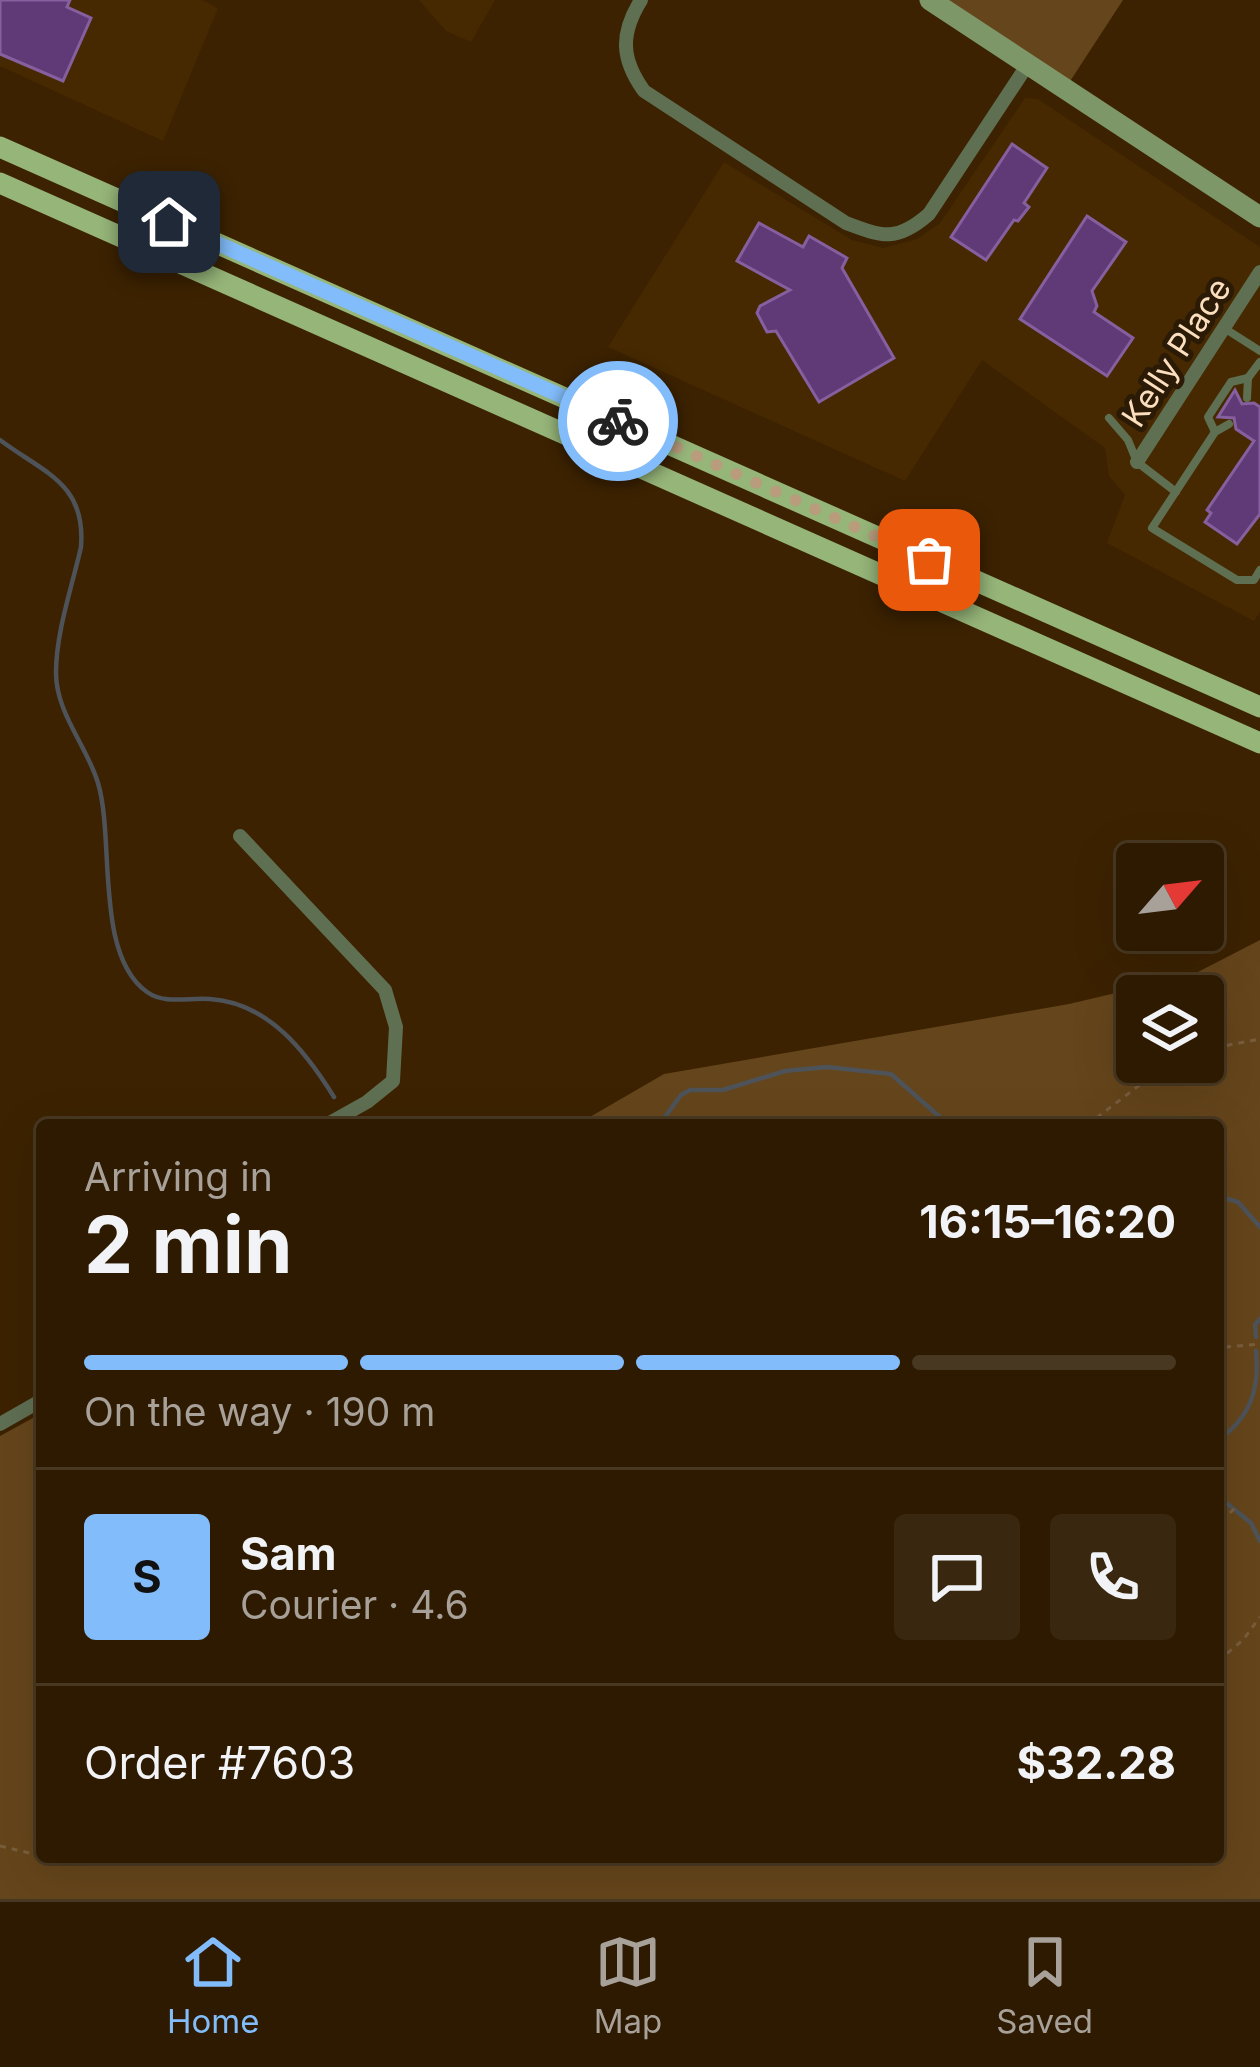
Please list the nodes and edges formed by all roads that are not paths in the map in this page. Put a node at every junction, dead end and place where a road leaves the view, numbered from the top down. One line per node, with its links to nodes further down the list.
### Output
1 (641, 0): 3 (street)
2 (930, 0): 3 (main road)
3 (1028, 64): 6 (main road)
4 (0, 147): 19 (main road)
5 (0, 183): 20 (main road)
6 (1260, 217)
7 (1260, 272): 8 (street, Kelly Place)
8 (1224, 328): 9 (lane); 16 (street, Kelly Place)
9 (1260, 352)
10 (1260, 362): 11 (lane)
11 (1248, 378): 12 (lane); 15 (lane)
12 (1247, 398)
13 (1108, 418): 16 (lane)
14 (1229, 424): 15 (lane)
15 (1215, 433): 17 (lane)
16 (1137, 462): 17 (lane)
17 (1176, 492): 18 (lane)
18 (1260, 570)
19 (1260, 707)
20 (1260, 743)
21 (240, 836): 22 (street)
22 (337, 1119)
23 (36, 1403): 24 (street)
24 (0, 1424)

